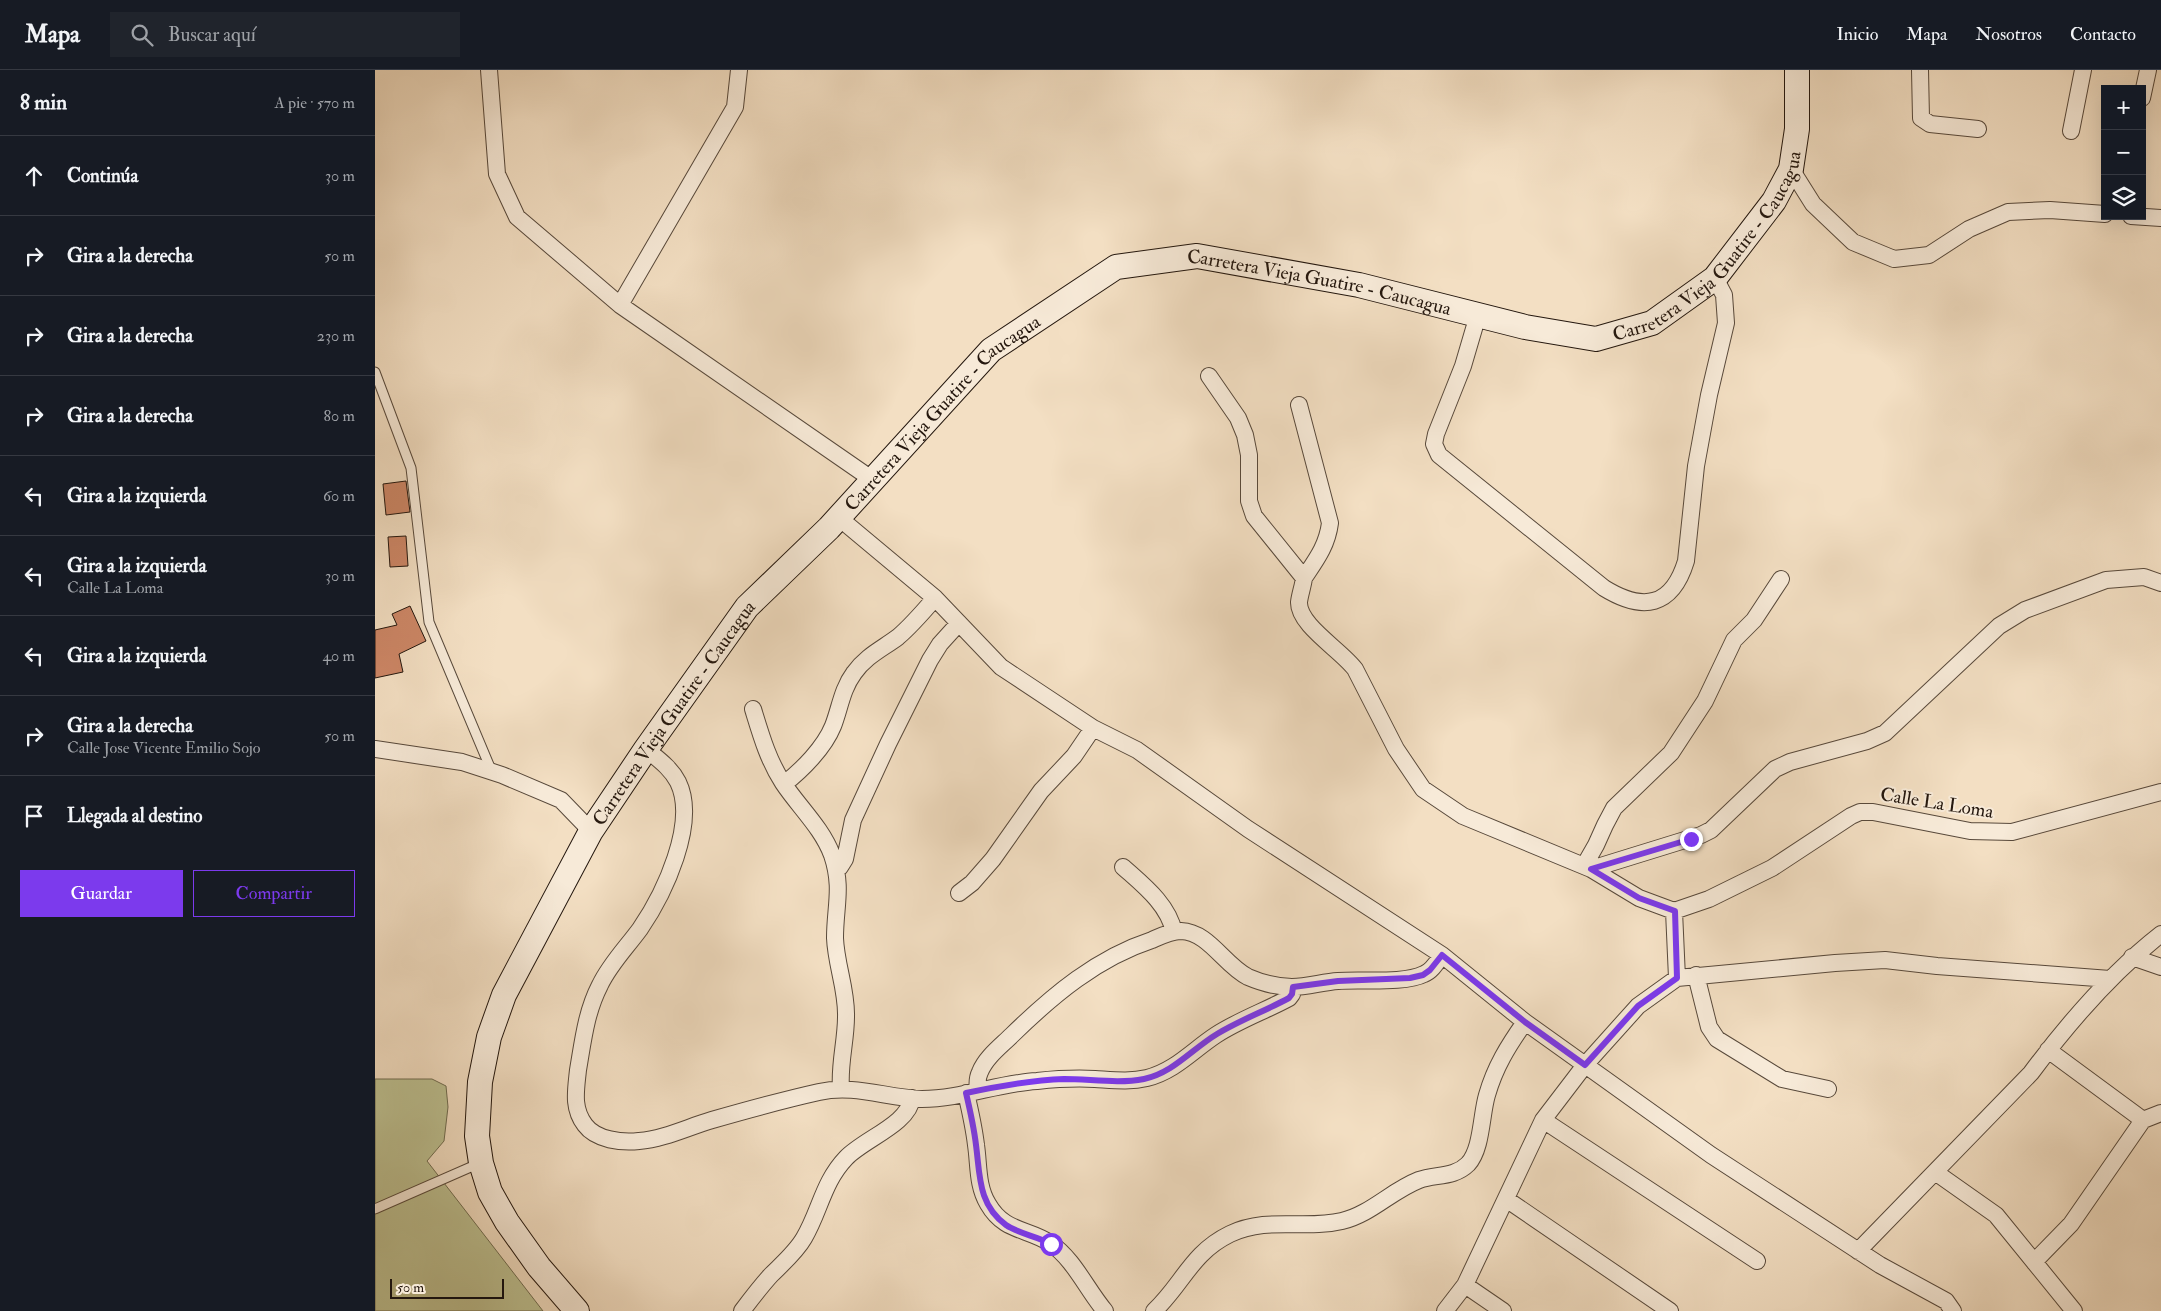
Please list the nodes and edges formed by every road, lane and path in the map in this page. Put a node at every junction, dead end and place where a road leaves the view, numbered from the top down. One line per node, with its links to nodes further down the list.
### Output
1 (489, 70): 15 (street)
2 (739, 70): 15 (street)
3 (1797, 70): 10 (main road, Carretera Vieja Guatire - Caucagua)
4 (1920, 70): 8 (street)
5 (2083, 70): 9 (street)
6 (2148, 70): 7 (street)
7 (2145, 85)
8 (1978, 129)
9 (2071, 131)
10 (1791, 169): 11 (street); 14 (main road, Carretera Vieja Guatire - Caucagua)
11 (2101, 214)
12 (2146, 217): 13 (street)
13 (2161, 218)
14 (1715, 278): 16 (main road, Carretera Vieja Guatire - Caucagua); 16 (street)
15 (620, 305): 20 (street)
16 (1478, 315): 20 (main road, Carretera Vieja Guatire - Caucagua)
17 (375, 372): 31 (lane)
18 (1209, 376): 22 (street)
19 (1299, 405): 22 (street)
20 (873, 480): 21 (main road, Carretera Vieja Guatire - Caucagua)
21 (838, 517): 25 (street); 30 (main road, Carretera Vieja Guatire - Caucagua)
22 (1304, 578): 36 (street)
23 (1781, 579): 36 (street)
24 (2161, 583): 36 (street)
25 (935, 598): 26 (street); 32 (street)
26 (959, 623): 28 (street); 37 (street)
27 (753, 709): 32 (street)
28 (1093, 728): 38 (street); 42 (street)
29 (375, 749): 31 (street)
30 (646, 749): 34 (main road, Carretera Vieja Guatire - Caucagua); 52 (street)
31 (492, 772): 34 (street)
32 (784, 784): 37 (street)
33 (2161, 792): 39 (street, Calle La Loma)
34 (591, 831): 59 (main road, Carretera Vieja Guatire - Caucagua)
35 (1123, 867): 40 (street)
36 (1588, 868): 39 (street)
37 (836, 869): 52 (street)
38 (959, 893)
39 (1675, 911): 46 (street)
40 (1174, 932): 48 (street); 54 (street)
41 (2161, 934): 43 (street)
42 (1442, 955): 48 (street); 49 (street)
43 (2132, 957): 44 (street); 47 (street)
44 (2161, 967)
45 (1696, 975): 46 (street); 47 (street); 53 (street)
46 (1677, 978): 51 (street)
47 (2110, 979): 50 (street)
48 (1293, 987): 54 (street)
49 (1525, 1022): 51 (street); 70 (street)
50 (2048, 1050): 58 (street); 60 (street)
51 (1585, 1065): 57 (street); 63 (street)
52 (841, 1088): 55 (street)
53 (1828, 1089)
54 (972, 1091): 55 (street); 69 (street)
55 (912, 1098): 68 (street)
56 (2161, 1113): 58 (street)
57 (1543, 1120): 61 (street); 64 (street)
58 (2143, 1120): 65 (street)
59 (481, 1162): 62 (lane); 67 (main road, Carretera Vieja Guatire - Caucagua)
60 (1935, 1172): 63 (street); 65 (street)
61 (1506, 1200): 66 (street); 73 (street)
62 (375, 1209)
63 (1858, 1251): 74 (street)
64 (1757, 1261)
65 (2034, 1262): 75 (street)
66 (1465, 1285): 71 (street); 72 (street)
67 (577, 1311)
68 (742, 1311)
69 (1105, 1311)
70 (1154, 1311)
71 (1445, 1311)
72 (1503, 1311)
73 (1670, 1311)
74 (1953, 1311)
75 (2074, 1311)

